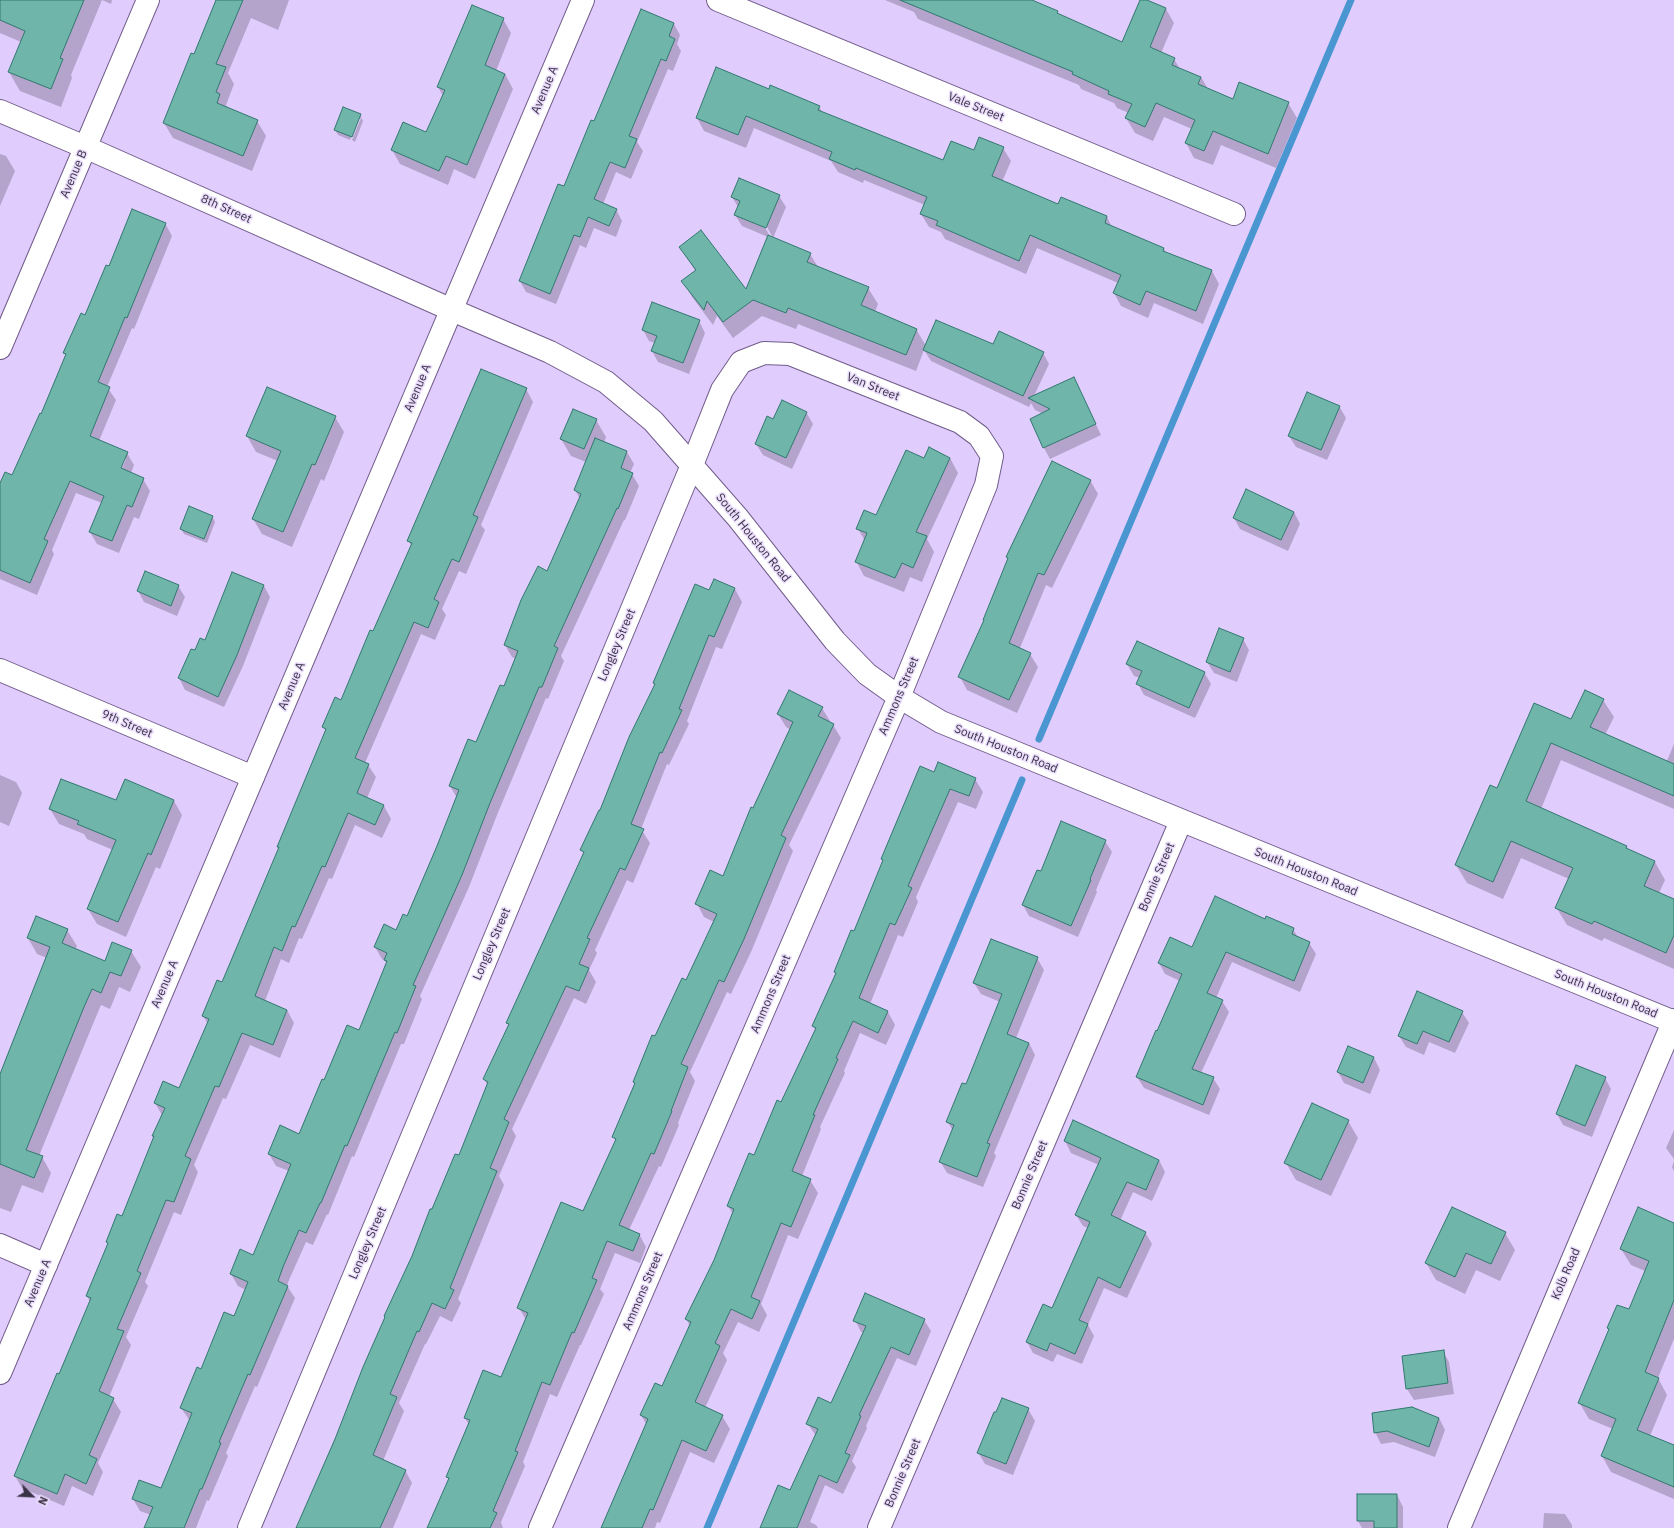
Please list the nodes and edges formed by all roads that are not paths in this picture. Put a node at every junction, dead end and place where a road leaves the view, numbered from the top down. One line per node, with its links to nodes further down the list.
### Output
1 (148, 0): 5 (street, Avenue B)
2 (584, 0): 7 (street, Avenue A)
3 (718, 0): 6 (street, Vale Street)
4 (0, 110): 5 (street, 8th Street)
5 (86, 146): 7 (street, 8th Street); 8 (street, Avenue B)
6 (1234, 214)
7 (452, 310): 11 (street, South Houston Road); 14 (street, Avenue A)
8 (0, 348)
9 (741, 362): 10 (street, Van Street); 11 (street, Longley Street)
10 (992, 456): 13 (street, Ammons Street)
11 (692, 465): 13 (street, South Houston Road); 20 (street, Longley Street)
12 (0, 670): 14 (street, 9th Street)
13 (899, 697): 15 (street, South Houston Road); 21 (street, Ammons Street)
14 (253, 777): 18 (street, Avenue A)
15 (1181, 821): 16 (street, South Houston Road); 22 (street, Bonnie Street)
16 (1674, 1021): 23 (street, Kolb Road)
17 (0, 1245): 18 (street)
18 (46, 1265): 19 (street, Avenue A)
19 (0, 1372)
20 (249, 1528)
21 (540, 1528)
22 (879, 1528)
23 (1459, 1528)

